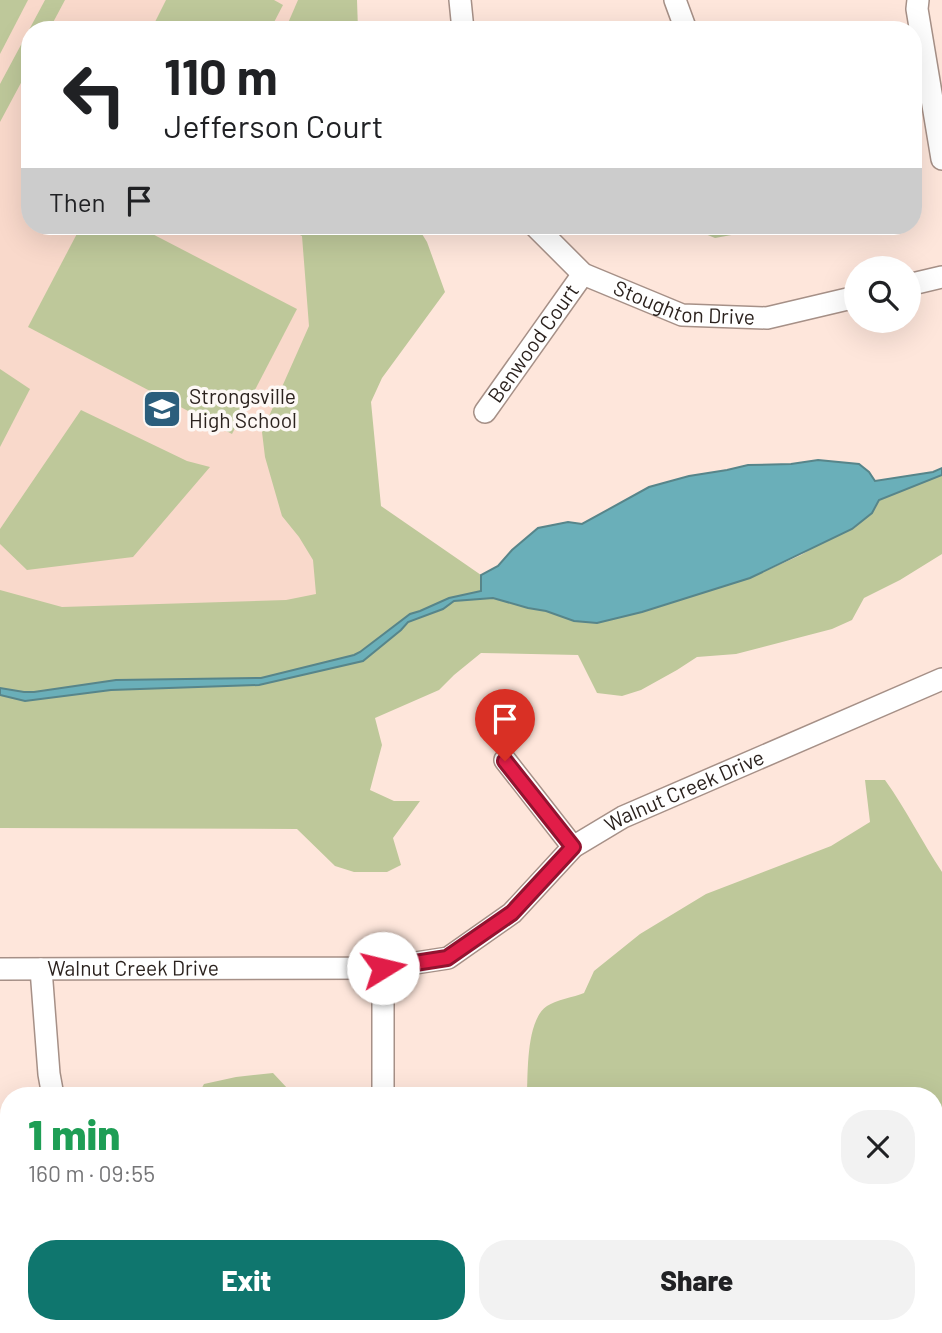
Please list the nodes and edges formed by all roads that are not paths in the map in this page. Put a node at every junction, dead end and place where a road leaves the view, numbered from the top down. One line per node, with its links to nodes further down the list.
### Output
1 (460, 0): 4 (street)
2 (676, 0): 5 (street)
3 (918, 0): 6 (street)
4 (462, 21)
5 (683, 21)
6 (920, 21)
7 (922, 31): 8 (street)
8 (937, 98): 9 (street)
9 (942, 159)
10 (544, 235): 11 (street, Stoughton Drive)
11 (583, 274): 14 (street, Stoughton Drive); 15 (street, Benwood Court)
12 (942, 277): 13 (street)
13 (921, 282)
14 (844, 300)
15 (485, 412)
16 (942, 679): 18 (street, Walnut Creek Drive)
17 (505, 761): 18 (street)
18 (573, 847): 19 (street, Walnut Creek Drive)
19 (383, 968): 21 (street, Walnut Creek Drive); 23 (street)
20 (0, 969): 21 (street, Walnut Creek Drive)
21 (41, 969): 22 (street)
22 (51, 1087)
23 (383, 1087)

